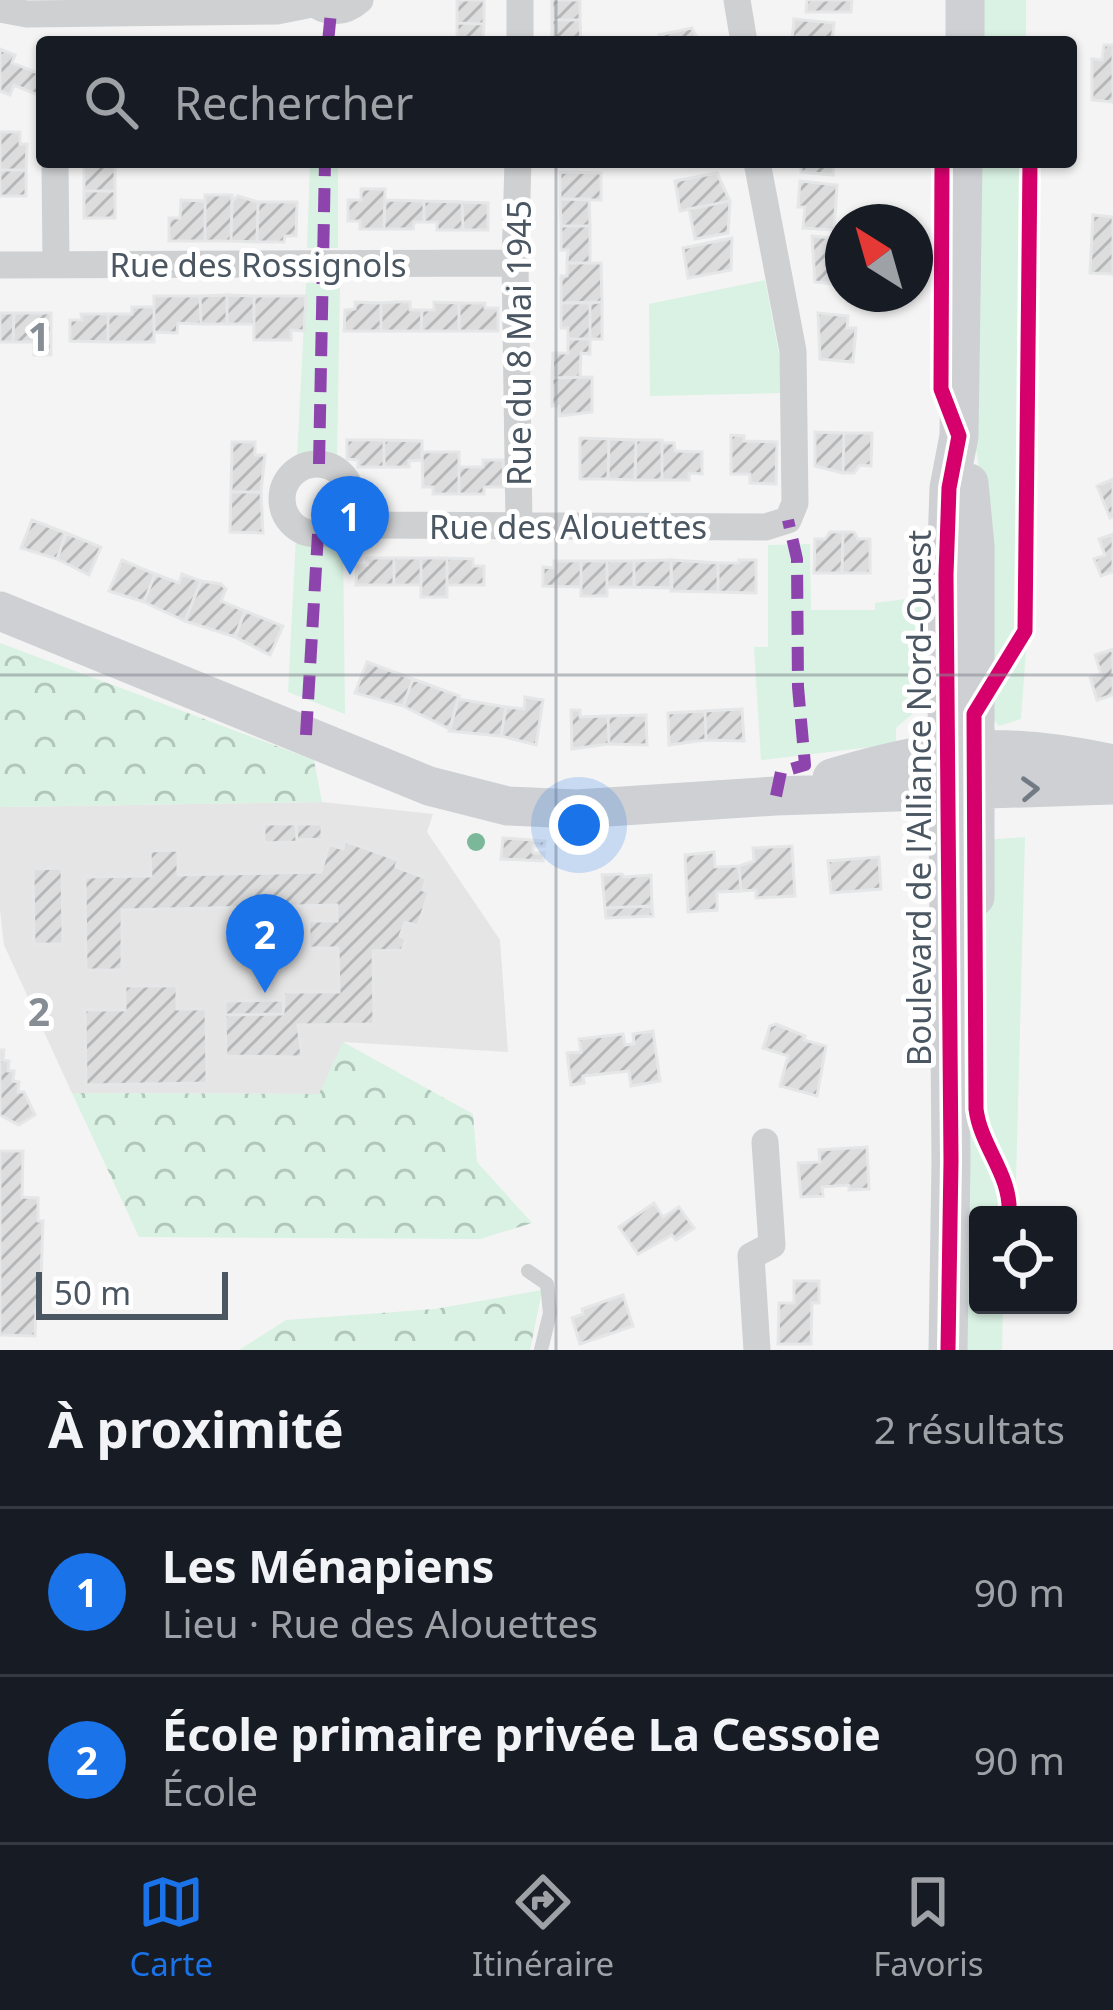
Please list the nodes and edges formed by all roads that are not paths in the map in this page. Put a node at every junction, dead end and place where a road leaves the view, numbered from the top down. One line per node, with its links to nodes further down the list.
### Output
1 (361, 0): 6 (street)
2 (520, 0): 9 (street)
3 (737, 0): 10 (street)
4 (760, 0): 11 (street)
5 (965, 0): 12 (main road)
6 (311, 2): 8 (street)
7 (0, 9): 8 (street)
8 (55, 28)
9 (520, 36)
10 (743, 36)
11 (746, 36)
12 (965, 36)
13 (55, 168): 18 (street)
14 (518, 168): 17 (street, Rue du 8 Mai 1945)
15 (758, 168): 21 (street, Rue des Alouettes)
16 (962, 168): 23 (main road, Boulevard de l'Alliance Nord-Ouest)
17 (515, 263): 18 (street, Rue des Rossignols); 21 (street, Rue du 8 Mai 1945)
18 (56, 264): 19 (street, Rue des Rossignols)
19 (0, 265)
20 (347, 517): 21 (street, Rue des Alouettes)
21 (519, 524)
22 (0, 611): 27 (main road)
23 (961, 750): 24 (main road); 26 (main road, Boulevard de l'Alliance Nord-Ouest); 27 (main road)
24 (1113, 764)
25 (1113, 784): 26 (main road, one-way to 25)
26 (961, 791): 27 (main road); 32 (main road, Boulevard de l'Alliance Nord-Ouest)
27 (776, 796)
28 (765, 1142): 31 (street)
29 (529, 1271): 30 (lane)
30 (541, 1350)
31 (757, 1350)
32 (948, 1350)

